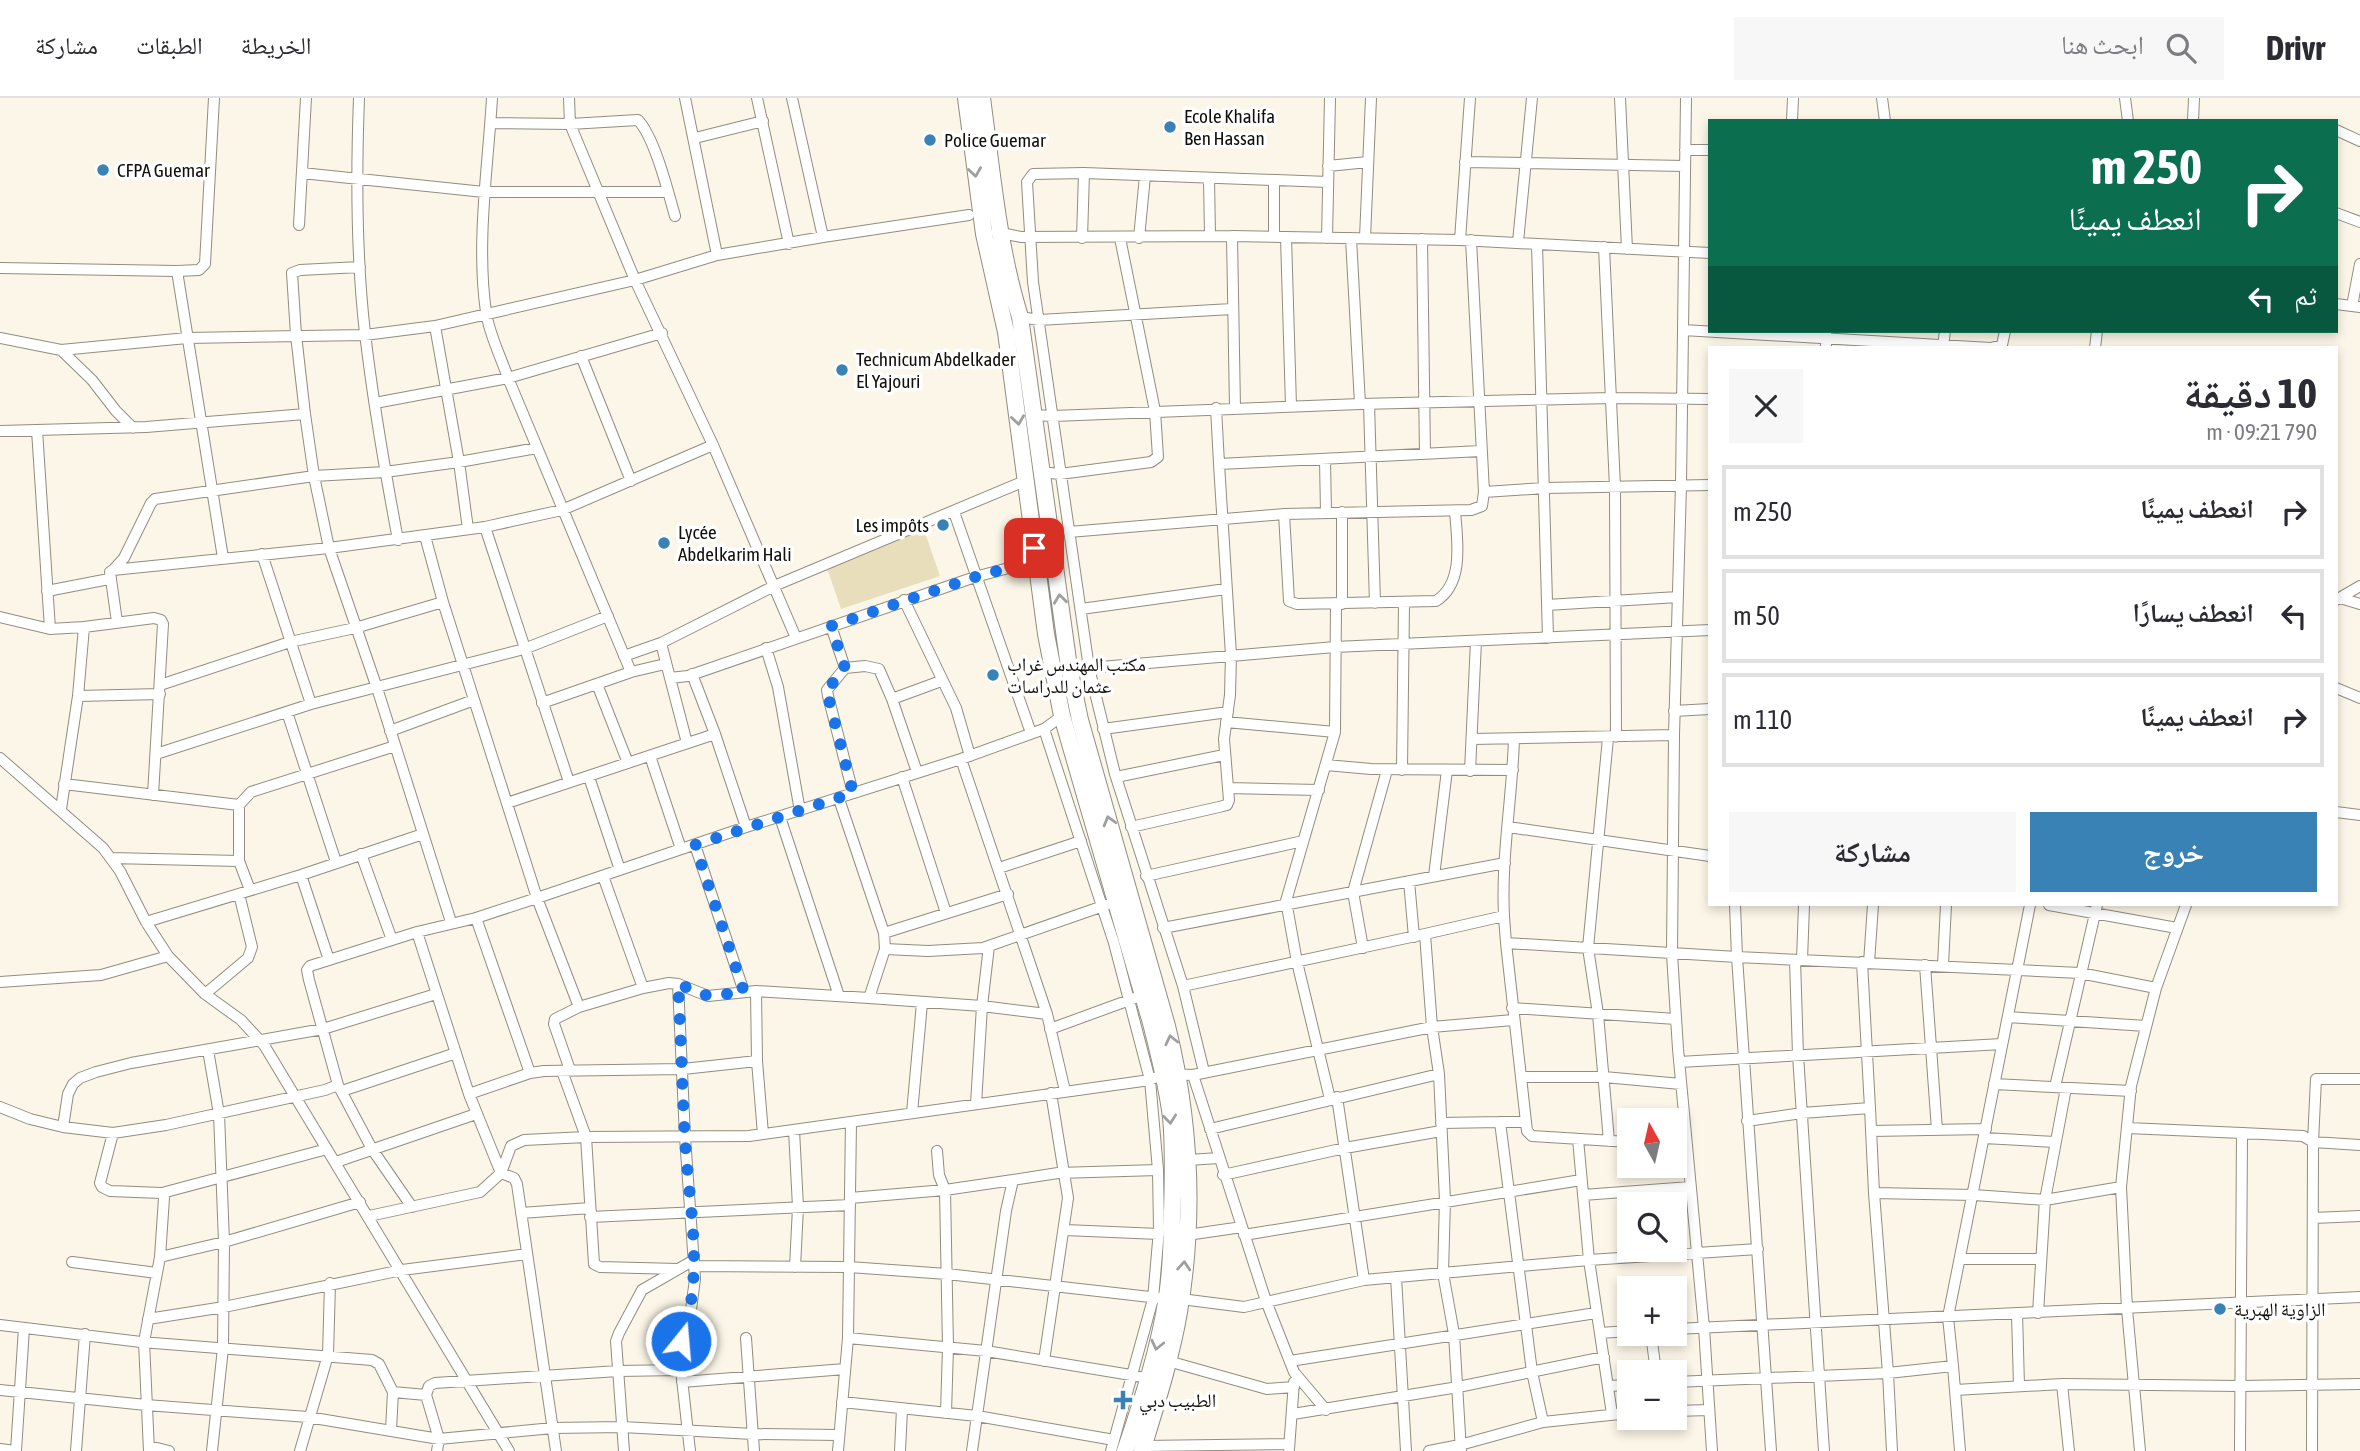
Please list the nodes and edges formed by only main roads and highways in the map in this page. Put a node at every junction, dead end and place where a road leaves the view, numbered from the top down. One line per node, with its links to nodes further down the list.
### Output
1 (982, 98): 3 (highway)
2 (962, 100): 3 (highway, one-way to 3)
3 (992, 233): 4 (highway, one-way to 4); 4 (highway)
4 (1034, 476): 5 (highway, one-way to 4); 5 (highway)
5 (1178, 1075): 6 (highway, one-way to 6); 6 (highway, one-way to 5)
6 (1167, 1298): 7 (highway, one-way to 7); 8 (highway)
7 (1116, 1447)
8 (1142, 1448)

